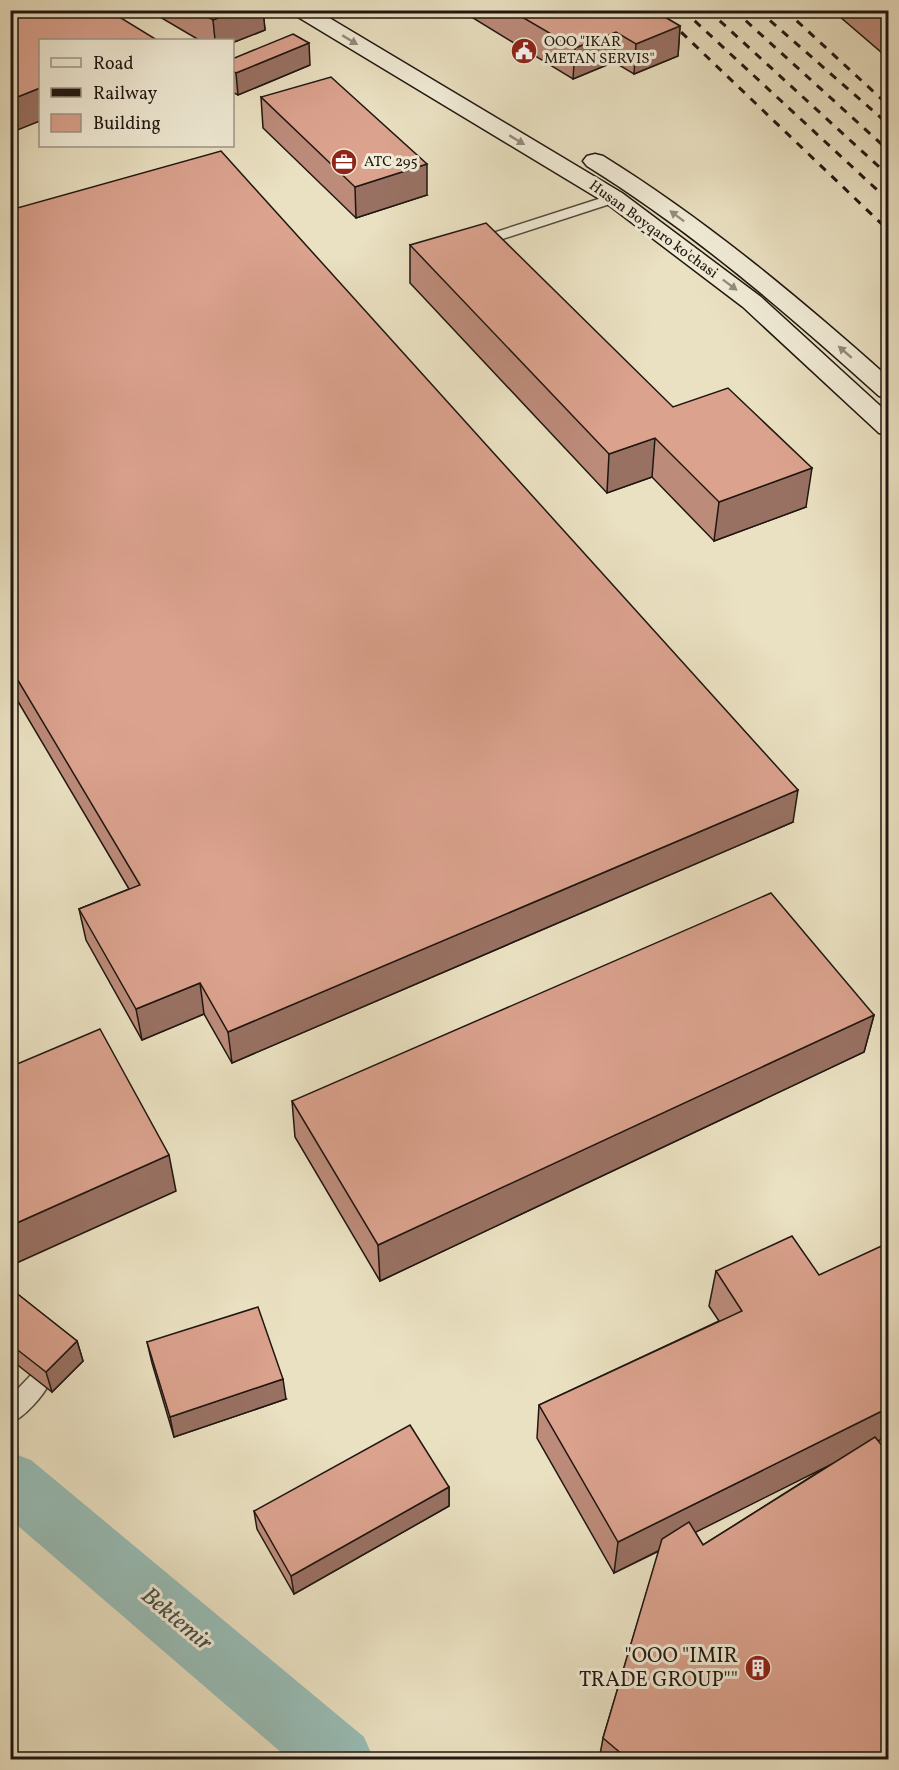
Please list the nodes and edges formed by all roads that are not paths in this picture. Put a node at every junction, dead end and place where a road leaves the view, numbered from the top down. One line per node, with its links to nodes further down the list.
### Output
1 (300, 10): 4 (main road, Husan Boyqaro ko'chasi, one-way to 4)
2 (338, 10): 3 (main road, Husan Boyqaro ko'chasi)
3 (640, 187): 4 (main road); 6 (main road, Husan Boyqaro ko'chasi, one-way to 3)
4 (614, 198): 5 (lane); 7 (main road, Husan Boyqaro ko'chasi, one-way to 7)
5 (468, 245)
6 (888, 390)
7 (888, 427)
8 (39, 1382): 9 (lane)
9 (10, 1413)

